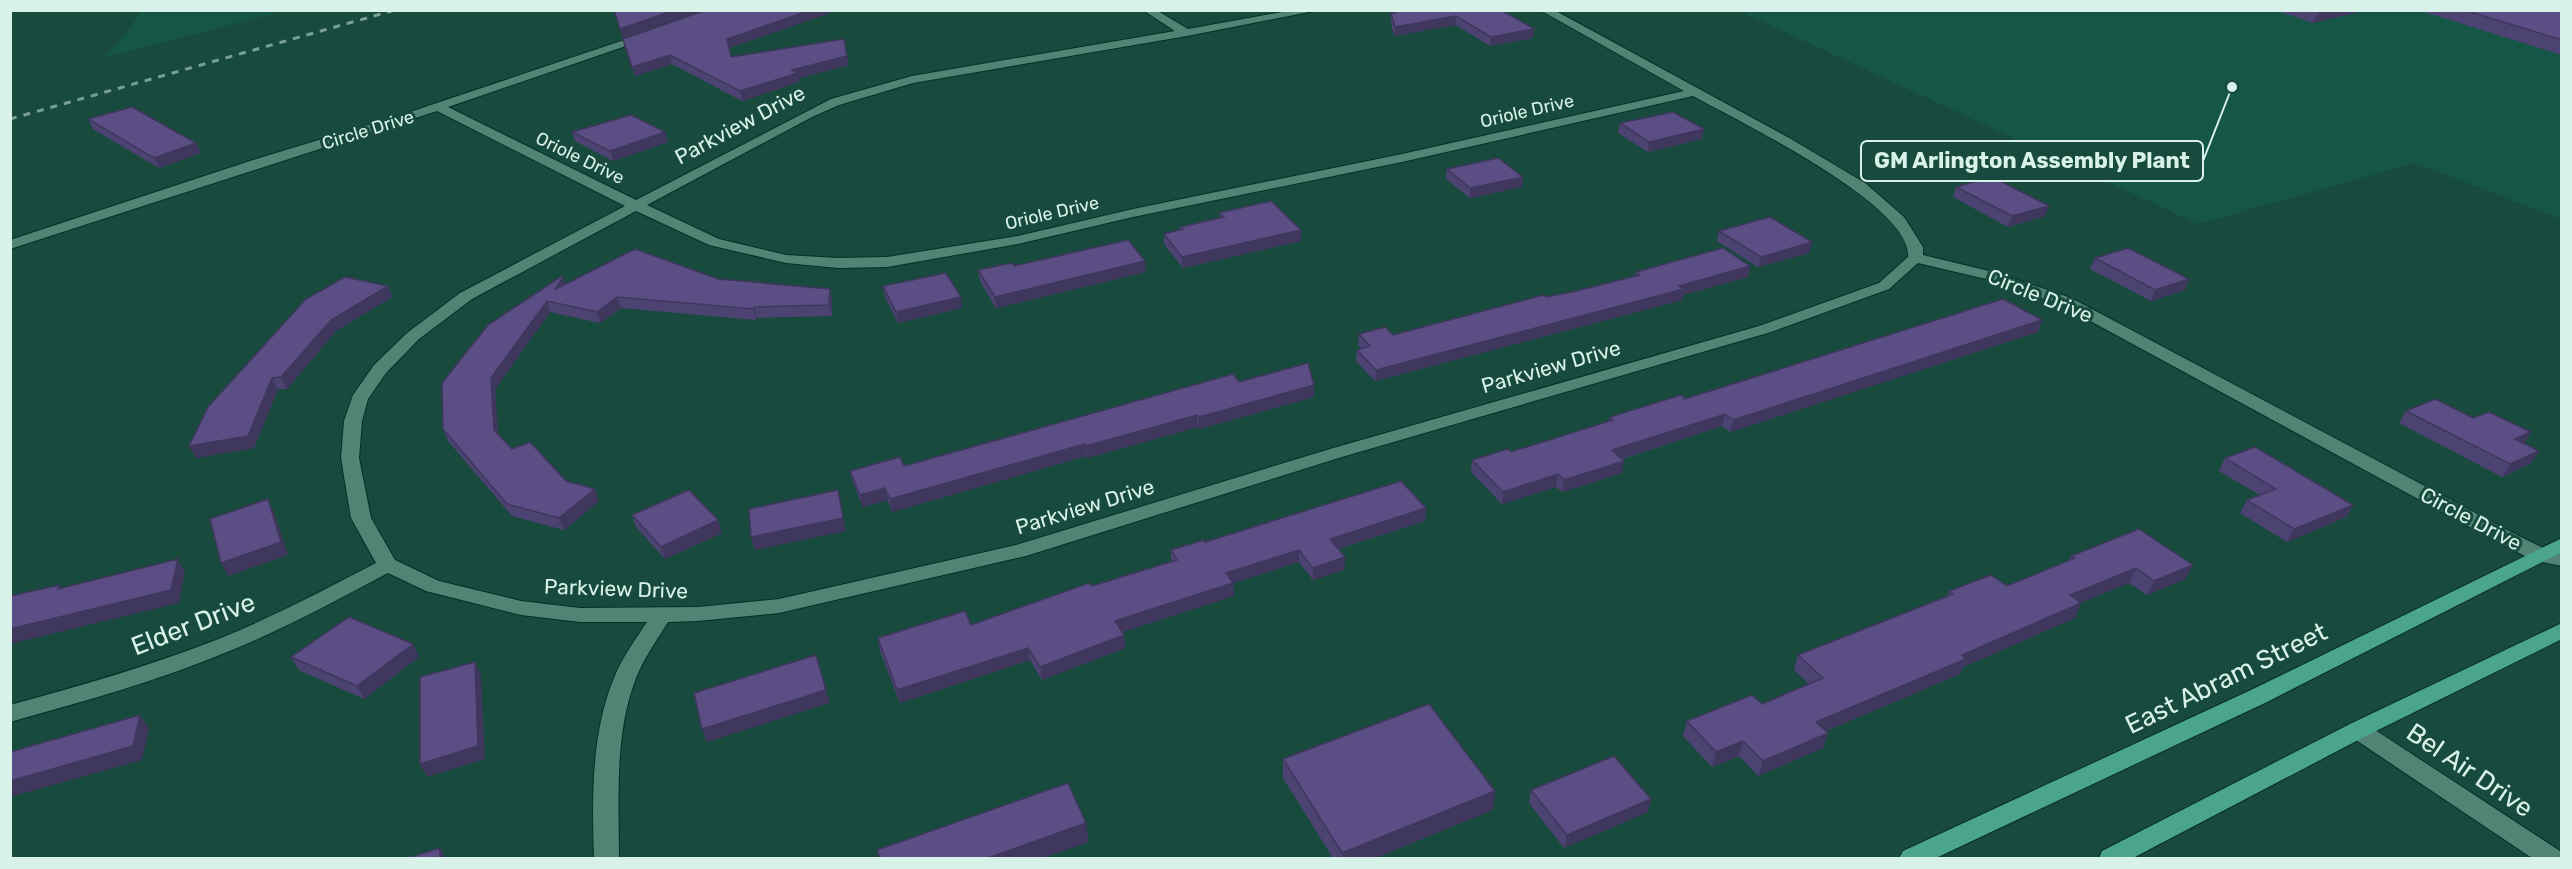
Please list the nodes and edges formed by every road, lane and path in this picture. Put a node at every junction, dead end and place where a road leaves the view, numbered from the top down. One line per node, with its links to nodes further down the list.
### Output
1 (1148, 10): 5 (street)
2 (1314, 10): 5 (street, Parkview Drive)
3 (1545, 10): 6 (street)
4 (662, 31): 7 (street, Circle Drive)
5 (1187, 33): 8 (street, Parkview Drive)
6 (1695, 92): 8 (street, Oriole Drive); 10 (street)
7 (438, 107): 8 (street, Oriole Drive); 9 (street, Circle Drive)
8 (636, 206): 13 (street, Parkview Drive)
9 (10, 245)
10 (1915, 258): 12 (street, Circle Drive); 14 (street, Parkview Drive)
11 (2562, 544): 12 (main road, East Abram Street)
12 (2551, 557): 20 (main road, East Abram Street)
13 (388, 565): 14 (street, Parkview Drive); 16 (street, Elder Drive)
14 (662, 614): 19 (street)
15 (2562, 630): 17 (main road)
16 (10, 714)
17 (2358, 730): 18 (main road); 21 (street, Bel Air Drive)
18 (2128, 855)
19 (607, 858)
20 (1912, 858)
21 (2551, 858)

